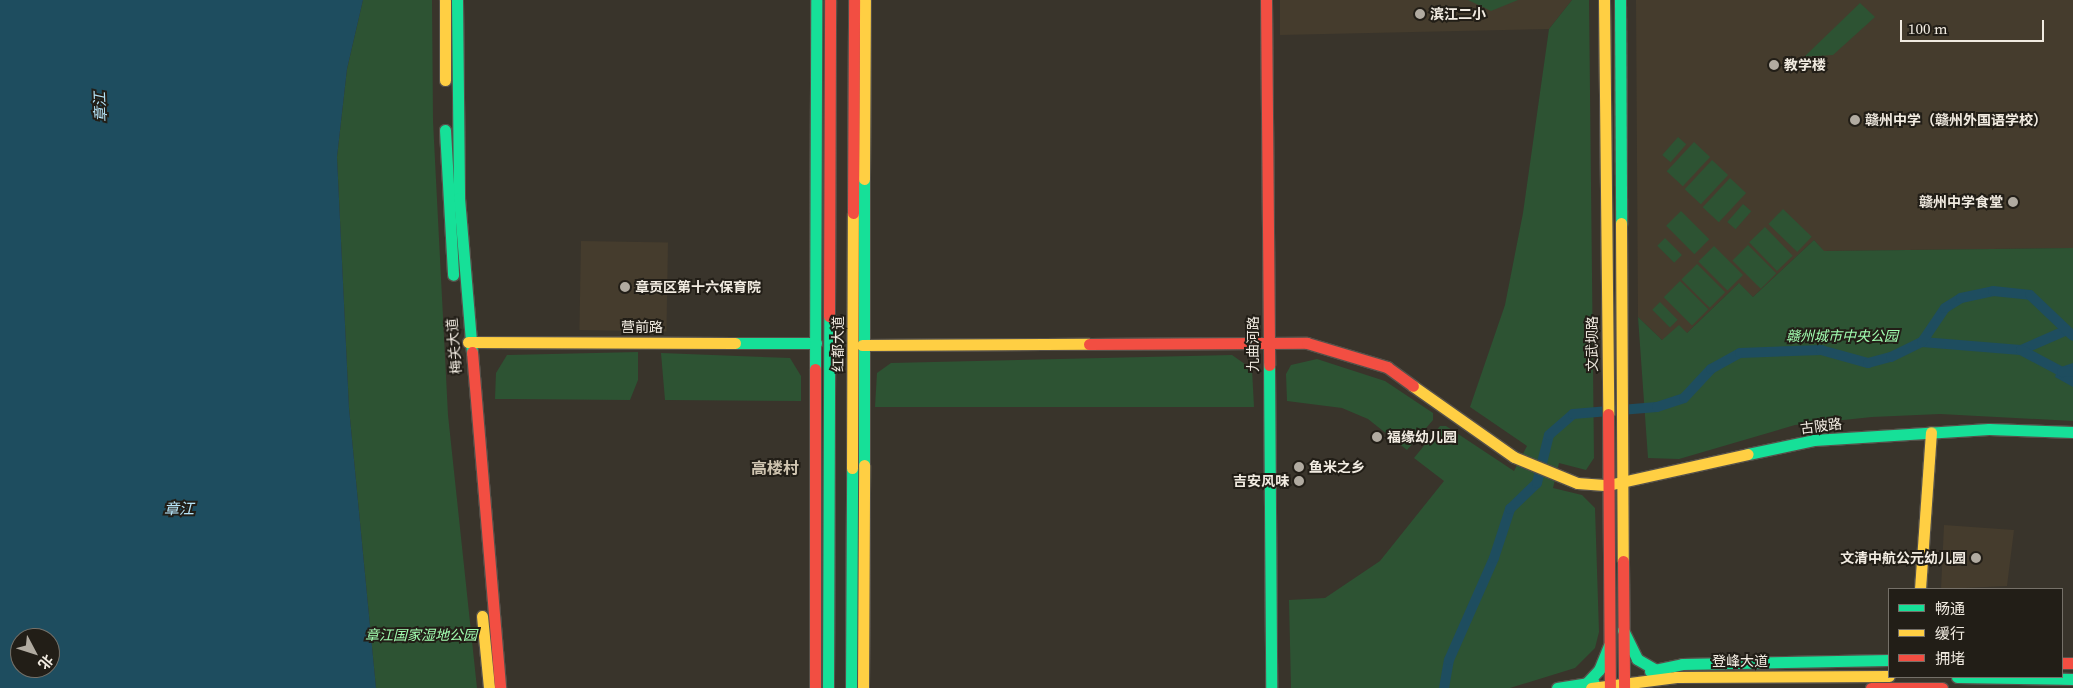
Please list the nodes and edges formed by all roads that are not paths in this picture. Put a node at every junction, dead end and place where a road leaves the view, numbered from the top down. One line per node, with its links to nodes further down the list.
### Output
1 (445, 0): 30 (main road, 梅关大道)
2 (457, 0): 10 (main road, 梅关大道)
3 (816, 0): 12 (main road)
4 (830, 0): 33 (main road, 红都大道)
5 (854, 0): 34 (main road, 红都大道)
6 (865, 0): 13 (main road)
7 (1266, 0): 11 (main road, 九曲河路)
8 (1604, 0): 17 (main road, 文武坝路)
9 (1620, 0): 16 (main road)
10 (468, 342): 12 (main road, 营前路); 31 (main road, 梅关大道)
11 (1268, 342): 13 (main road, 古陂路); 17 (main road, 古陂路); 36 (main road, 九曲河路)
12 (816, 343): 32 (main road)
13 (862, 345): 35 (main road)
14 (1931, 432): 15 (main road, 古陂路); 16 (main road, 古陂路); 18 (main road)
15 (2073, 432)
16 (1623, 484): 17 (main road, 古陂路); 19 (main road)
17 (1608, 485): 20 (main road, 文武坝路)
18 (1920, 588)
19 (1623, 630): 22 (main road); 27 (main road)
20 (1609, 645): 28 (main road, 文武坝路); 29 (main road)
21 (1888, 660): 22 (main road)
22 (1653, 671): 23 (main road); 27 (main road)
23 (1676, 676): 24 (main road, 登峰大道); 27 (main road, 登峰大道)
24 (1888, 676)
25 (2015, 678): 26 (main road)
26 (2073, 679)
27 (1624, 682): 28 (main road, 登峰大道)
28 (1610, 683): 29 (main road, 登峰大道)
29 (1587, 686): 37 (main road, 登峰大道)
30 (488, 688)
31 (500, 688)
32 (815, 688)
33 (828, 688)
34 (851, 688)
35 (863, 688)
36 (1271, 688)
37 (1558, 688)
38 (1863, 688): 39 (main road)
39 (1942, 688)

